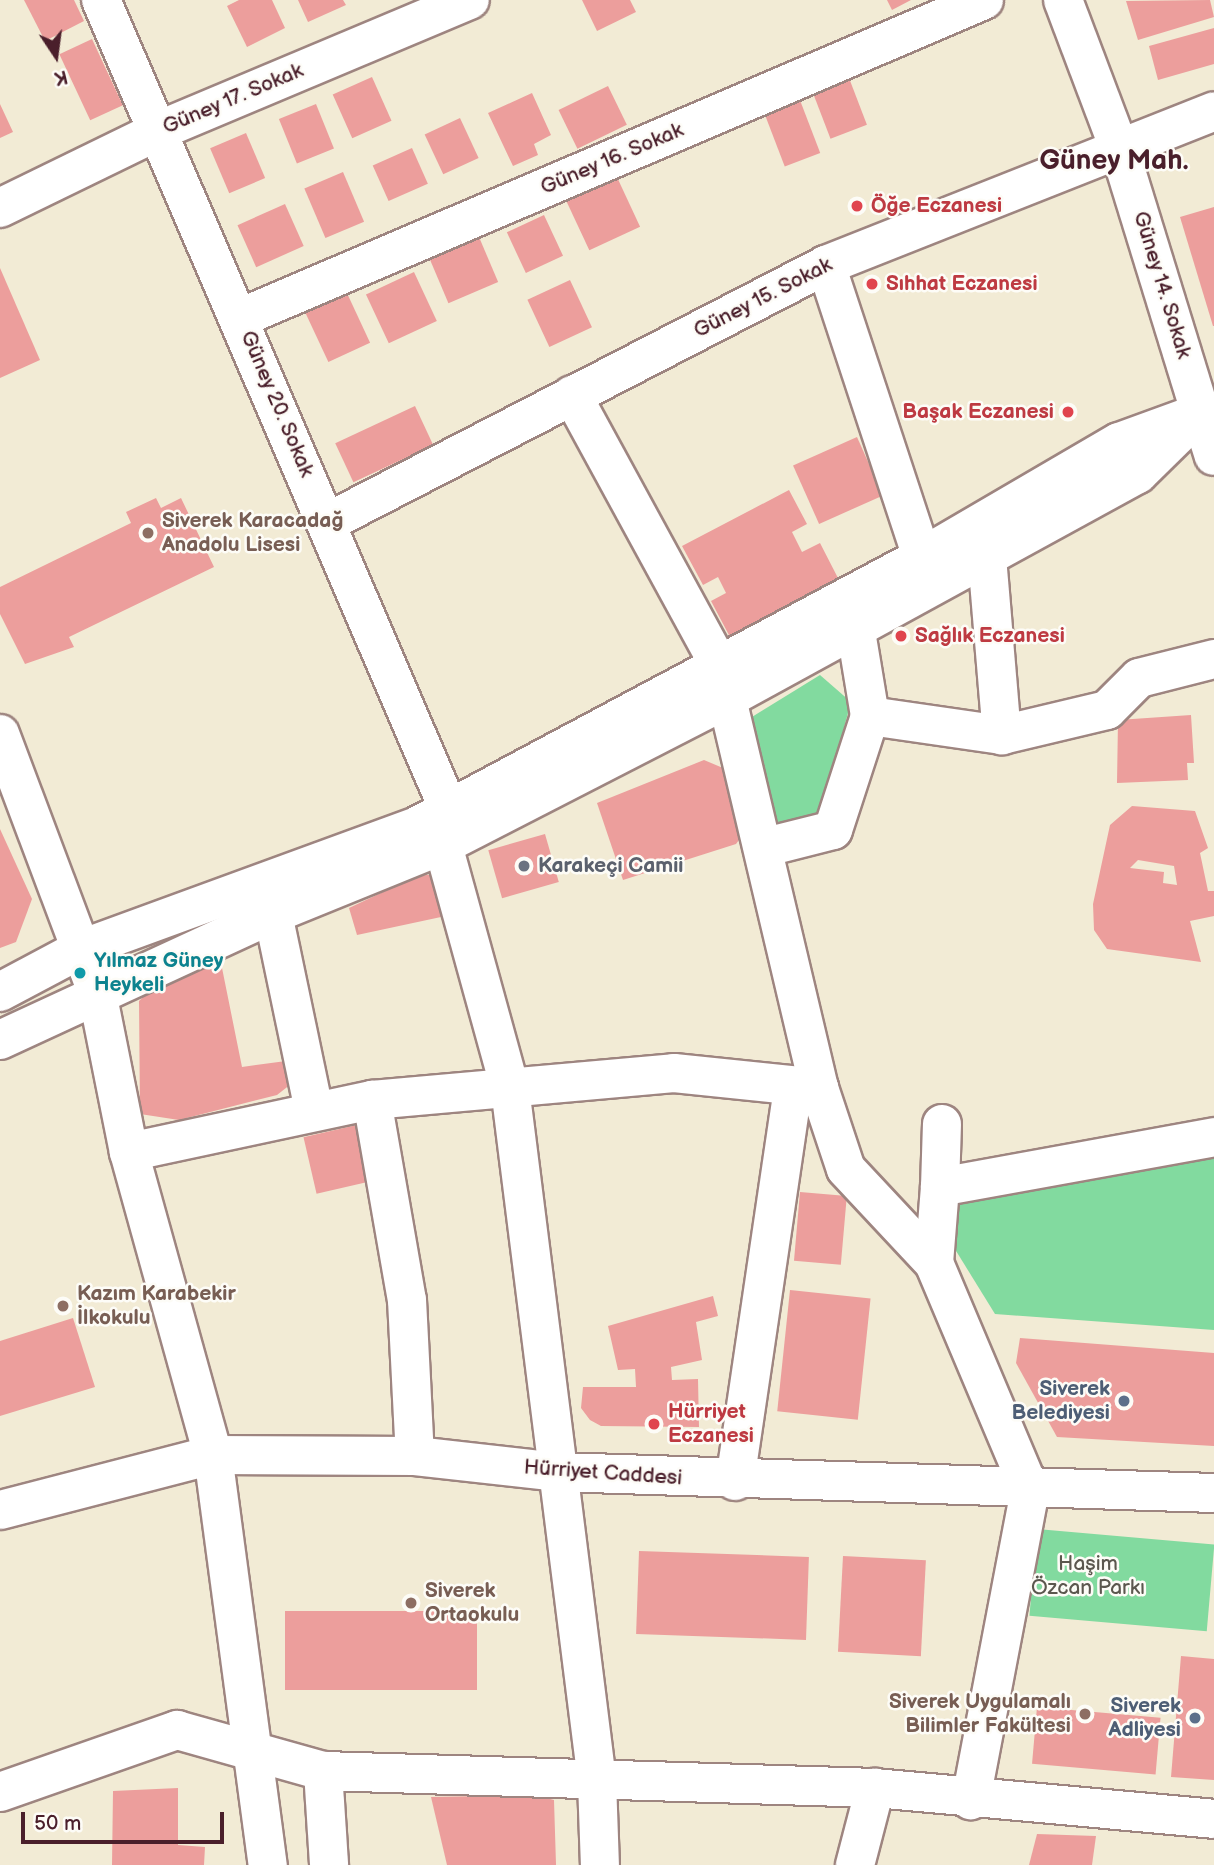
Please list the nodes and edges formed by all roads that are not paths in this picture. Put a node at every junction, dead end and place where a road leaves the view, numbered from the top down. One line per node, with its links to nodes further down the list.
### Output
1 (101, 0): 6 (street, Güney 20. Sokak)
2 (470, 0): 6 (street, Güney 17. Sokak)
3 (985, 0): 10 (street, Güney 16. Sokak)
4 (1063, 0): 7 (street, Güney 14. Sokak)
5 (1214, 111): 7 (street, Güney 15. Sokak)
6 (160, 130): 8 (street, Güney 17. Sokak); 10 (street, Güney 20. Sokak)
7 (1119, 148): 9 (street, Güney 15. Sokak); 12 (street, Güney 14. Sokak)
8 (0, 208)
9 (826, 265): 11 (street, Güney 15. Sokak); 15 (street)
10 (240, 318): 14 (street, Güney 20. Sokak)
11 (572, 396): 14 (street, Güney 15. Sokak); 19 (street)
12 (1208, 411): 13 (street, Güney 14. Sokak); 15 (street); 16 (street)
13 (1214, 456)
14 (328, 522): 23 (street, Güney 20. Sokak)
15 (922, 557): 19 (street)
16 (987, 557): 17 (street); 22 (street)
17 (855, 625): 19 (street); 20 (street)
18 (1214, 659): 22 (street)
19 (721, 683): 23 (street); 24 (street)
20 (870, 716): 22 (street); 24 (street)
21 (0, 734): 26 (street)
22 (1002, 735)
23 (446, 827): 25 (street); 26 (street); 30 (street, Güney 20. Sokak)
24 (766, 847): 31 (street)
25 (273, 914): 28 (street); 33 (street)
26 (81, 949): 27 (street); 28 (street)
27 (0, 992)
28 (97, 992): 29 (street); 36 (street)
29 (0, 1040)
30 (510, 1088): 31 (street); 32 (street); 41 (street, Güney 20. Sokak)
31 (806, 1088): 38 (street); 42 (street)
32 (372, 1100): 33 (street); 40 (street)
33 (314, 1111): 36 (street)
34 (942, 1124): 37 (street)
35 (1214, 1137): 37 (street)
36 (130, 1152): 39 (street)
37 (940, 1188): 38 (street)
38 (934, 1263): 43 (street)
39 (213, 1455): 40 (street, Hürriyet Caddesi); 45 (street, Hürriyet Caddesi); 46 (street)
40 (415, 1456): 41 (street, Hürriyet Caddesi)
41 (557, 1472): 42 (street, Hürriyet Caddesi); 48 (street, Güney 20. Sokak)
42 (735, 1481): 43 (street, Hürriyet Caddesi)
43 (1030, 1490): 44 (street, Hürriyet Caddesi); 51 (street)
44 (1214, 1493)
45 (0, 1510)
46 (258, 1757): 47 (street); 50 (street); 53 (street)
47 (323, 1771): 48 (street); 54 (street)
48 (597, 1781): 49 (street); 55 (street, Güney 20. Sokak)
49 (875, 1788): 51 (street); 56 (street)
50 (0, 1792)
51 (971, 1800): 52 (street)
52 (1214, 1819)
53 (268, 1865)
54 (330, 1865)
55 (600, 1865)
56 (855, 1865)

